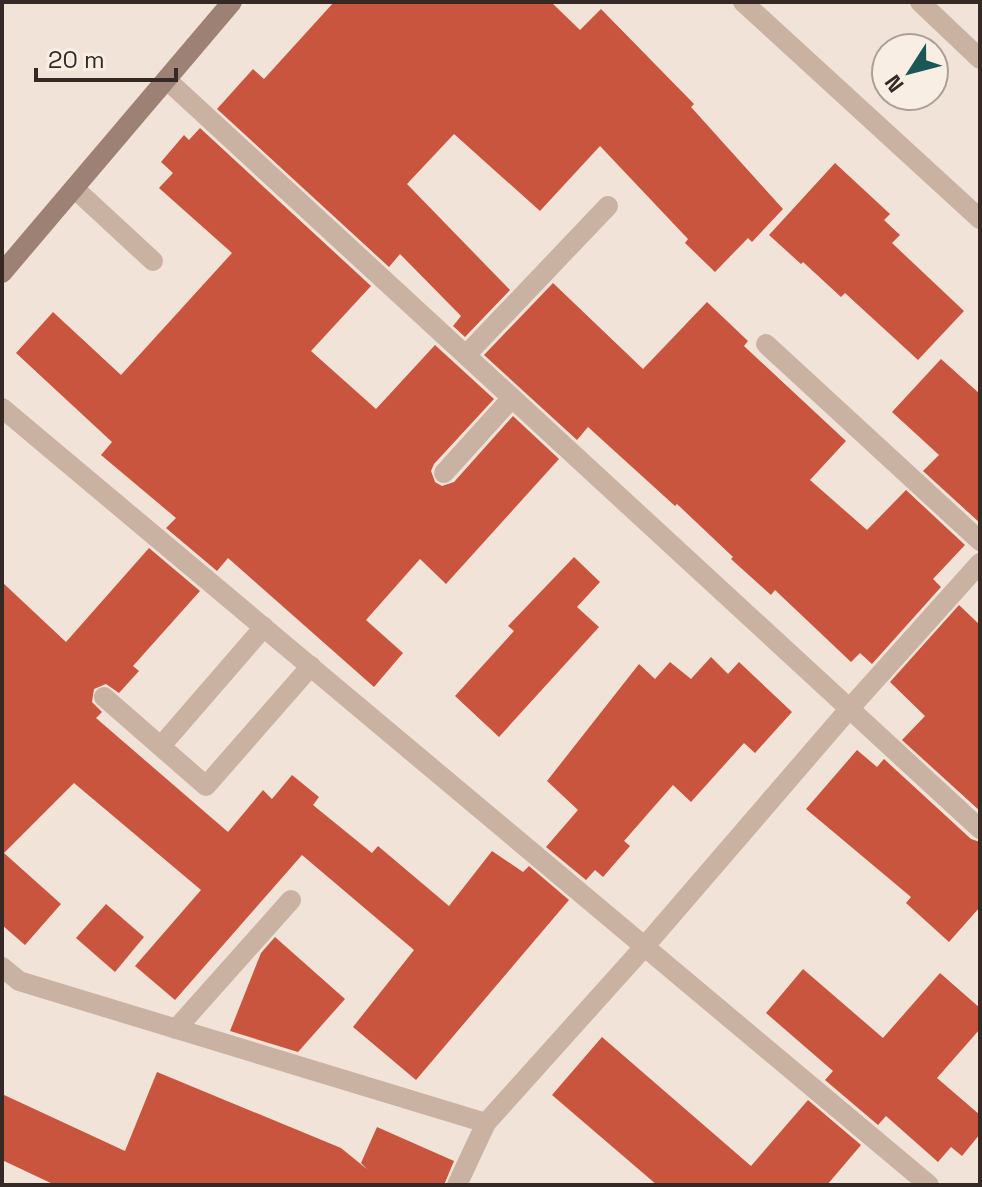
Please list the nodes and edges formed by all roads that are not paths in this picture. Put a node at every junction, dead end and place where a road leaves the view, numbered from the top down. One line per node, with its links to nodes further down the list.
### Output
1 (232, 2): 5 (street)
2 (743, 2): 8 (street)
3 (920, 2): 4 (street)
4 (980, 59)
5 (167, 80): 6 (street); 12 (street)
6 (74, 188): 9 (street); 10 (street)
7 (608, 206): 12 (street)
8 (980, 219)
9 (153, 261)
10 (2, 273)
11 (766, 344): 16 (street)
12 (466, 355): 13 (street)
13 (512, 398): 15 (street); 21 (street)
14 (2, 408): 18 (street)
15 (444, 473)
16 (980, 541)
17 (980, 563): 21 (street)
18 (264, 627): 19 (street); 22 (street)
19 (311, 666): 22 (street); 25 (street)
20 (104, 697): 22 (street)
21 (850, 708): 23 (street); 25 (street)
22 (161, 746)
23 (980, 829)
24 (291, 900): 27 (street)
25 (645, 946): 28 (street); 29 (street)
26 (2, 967): 27 (street)
27 (176, 1029): 28 (street)
28 (486, 1123): 30 (street)
29 (918, 1181)
30 (457, 1185)

